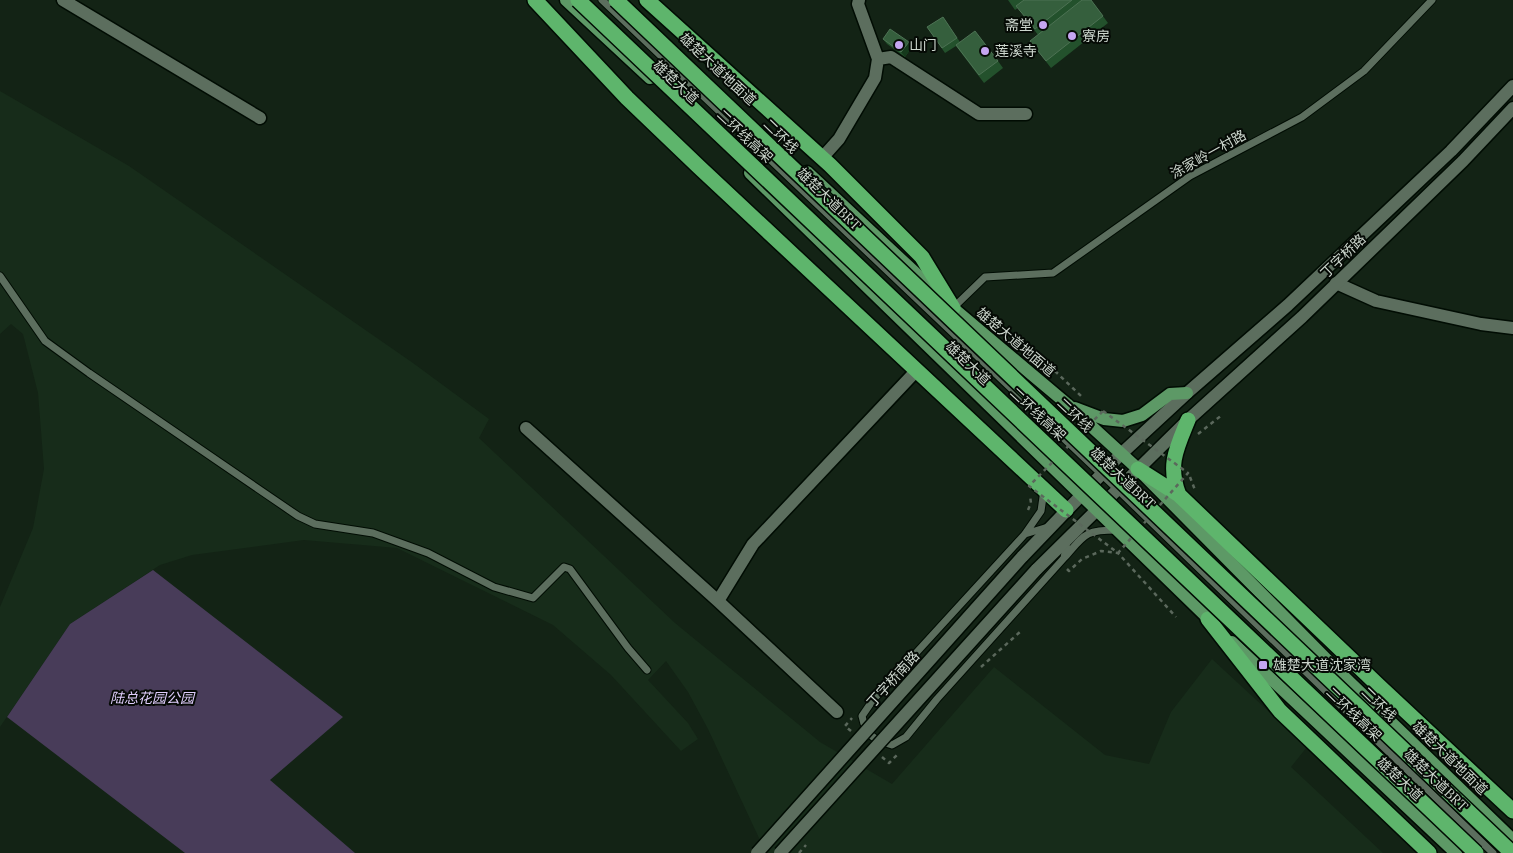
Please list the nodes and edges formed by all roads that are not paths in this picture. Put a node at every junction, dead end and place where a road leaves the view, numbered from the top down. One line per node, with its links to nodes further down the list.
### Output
1 (63, 0): 15 (main road)
2 (535, 0): 21 (highway)
3 (566, 0): 31 (main road, 雄楚大道)
4 (578, 0): 50 (highway, 二环线高架, bridge)
5 (602, 0): 28 (lane, 雄楚大道BRT)
6 (616, 0): 52 (highway, 二环线, bridge)
7 (622, 0): 19 (main road, 雄楚大道地面道)
8 (648, 0): 16 (highway)
9 (859, 0): 11 (main road)
10 (1432, 0): 19 (lane, 涂家岭一村路)
11 (878, 59): 14 (main road); 16 (main road)
12 (1513, 86): 22 (main road, 丁字桥路)
13 (1513, 108): 18 (main road, 丁字桥路)
14 (1026, 114)
15 (260, 118)
16 (822, 158): 19 (highway)
17 (0, 276): 42 (lane)
18 (1336, 283): 20 (main road); 24 (main road, 丁字桥路)
19 (953, 308): 23 (main road, 雄楚大道地面道)
20 (1513, 328)
21 (917, 370): 30 (highway); 40 (main road)
22 (1187, 393): 23 (main road); 26 (main road, 丁字桥路)
23 (1066, 404): 26 (main road, 雄楚大道地面道)
24 (1188, 420): 27 (main road, 丁字桥路); 32 (highway)
25 (526, 428): 40 (main road)
26 (1121, 454): 27 (main road, 雄楚大道地面道); 28 (main road, 丁字桥南路)
27 (1138, 469): 29 (main road, 丁字桥路); 32 (highway); 45 (main road, 雄楚大道地面道)
28 (1101, 474): 29 (lane, 雄楚大道BRT); 31 (main road, 丁字桥南路)
29 (1117, 489): 34 (main road, 丁字桥路); 51 (lane, 雄楚大道BRT)
30 (1044, 490): 33 (highway); 37 (lane)
31 (1081, 494): 33 (main road, 丁字桥南路); 34 (main road, 雄楚大道)
32 (1179, 495): 44 (highway)
33 (1066, 510): 35 (main road, 丁字桥南路)
34 (1096, 510): 36 (main road, 雄楚大道); 38 (main road, 丁字桥路)
35 (1051, 526): 37 (lane); 46 (main road, 丁字桥南路, bridge)
36 (1117, 530): 39 (lane); 41 (main road, 雄楚大道)
37 (1025, 534): 39 (lane)
38 (1068, 538): 39 (lane); 47 (main road, bridge)
39 (1064, 558)
40 (718, 601): 43 (main road)
41 (1208, 619): 48 (highway); 49 (main road, 雄楚大道)
42 (647, 670)
43 (837, 712)
44 (1513, 811)
45 (1513, 840)
46 (758, 853)
47 (780, 853)
48 (1429, 853)
49 (1456, 853)
50 (1476, 853)
51 (1493, 853)
52 (1512, 853)

